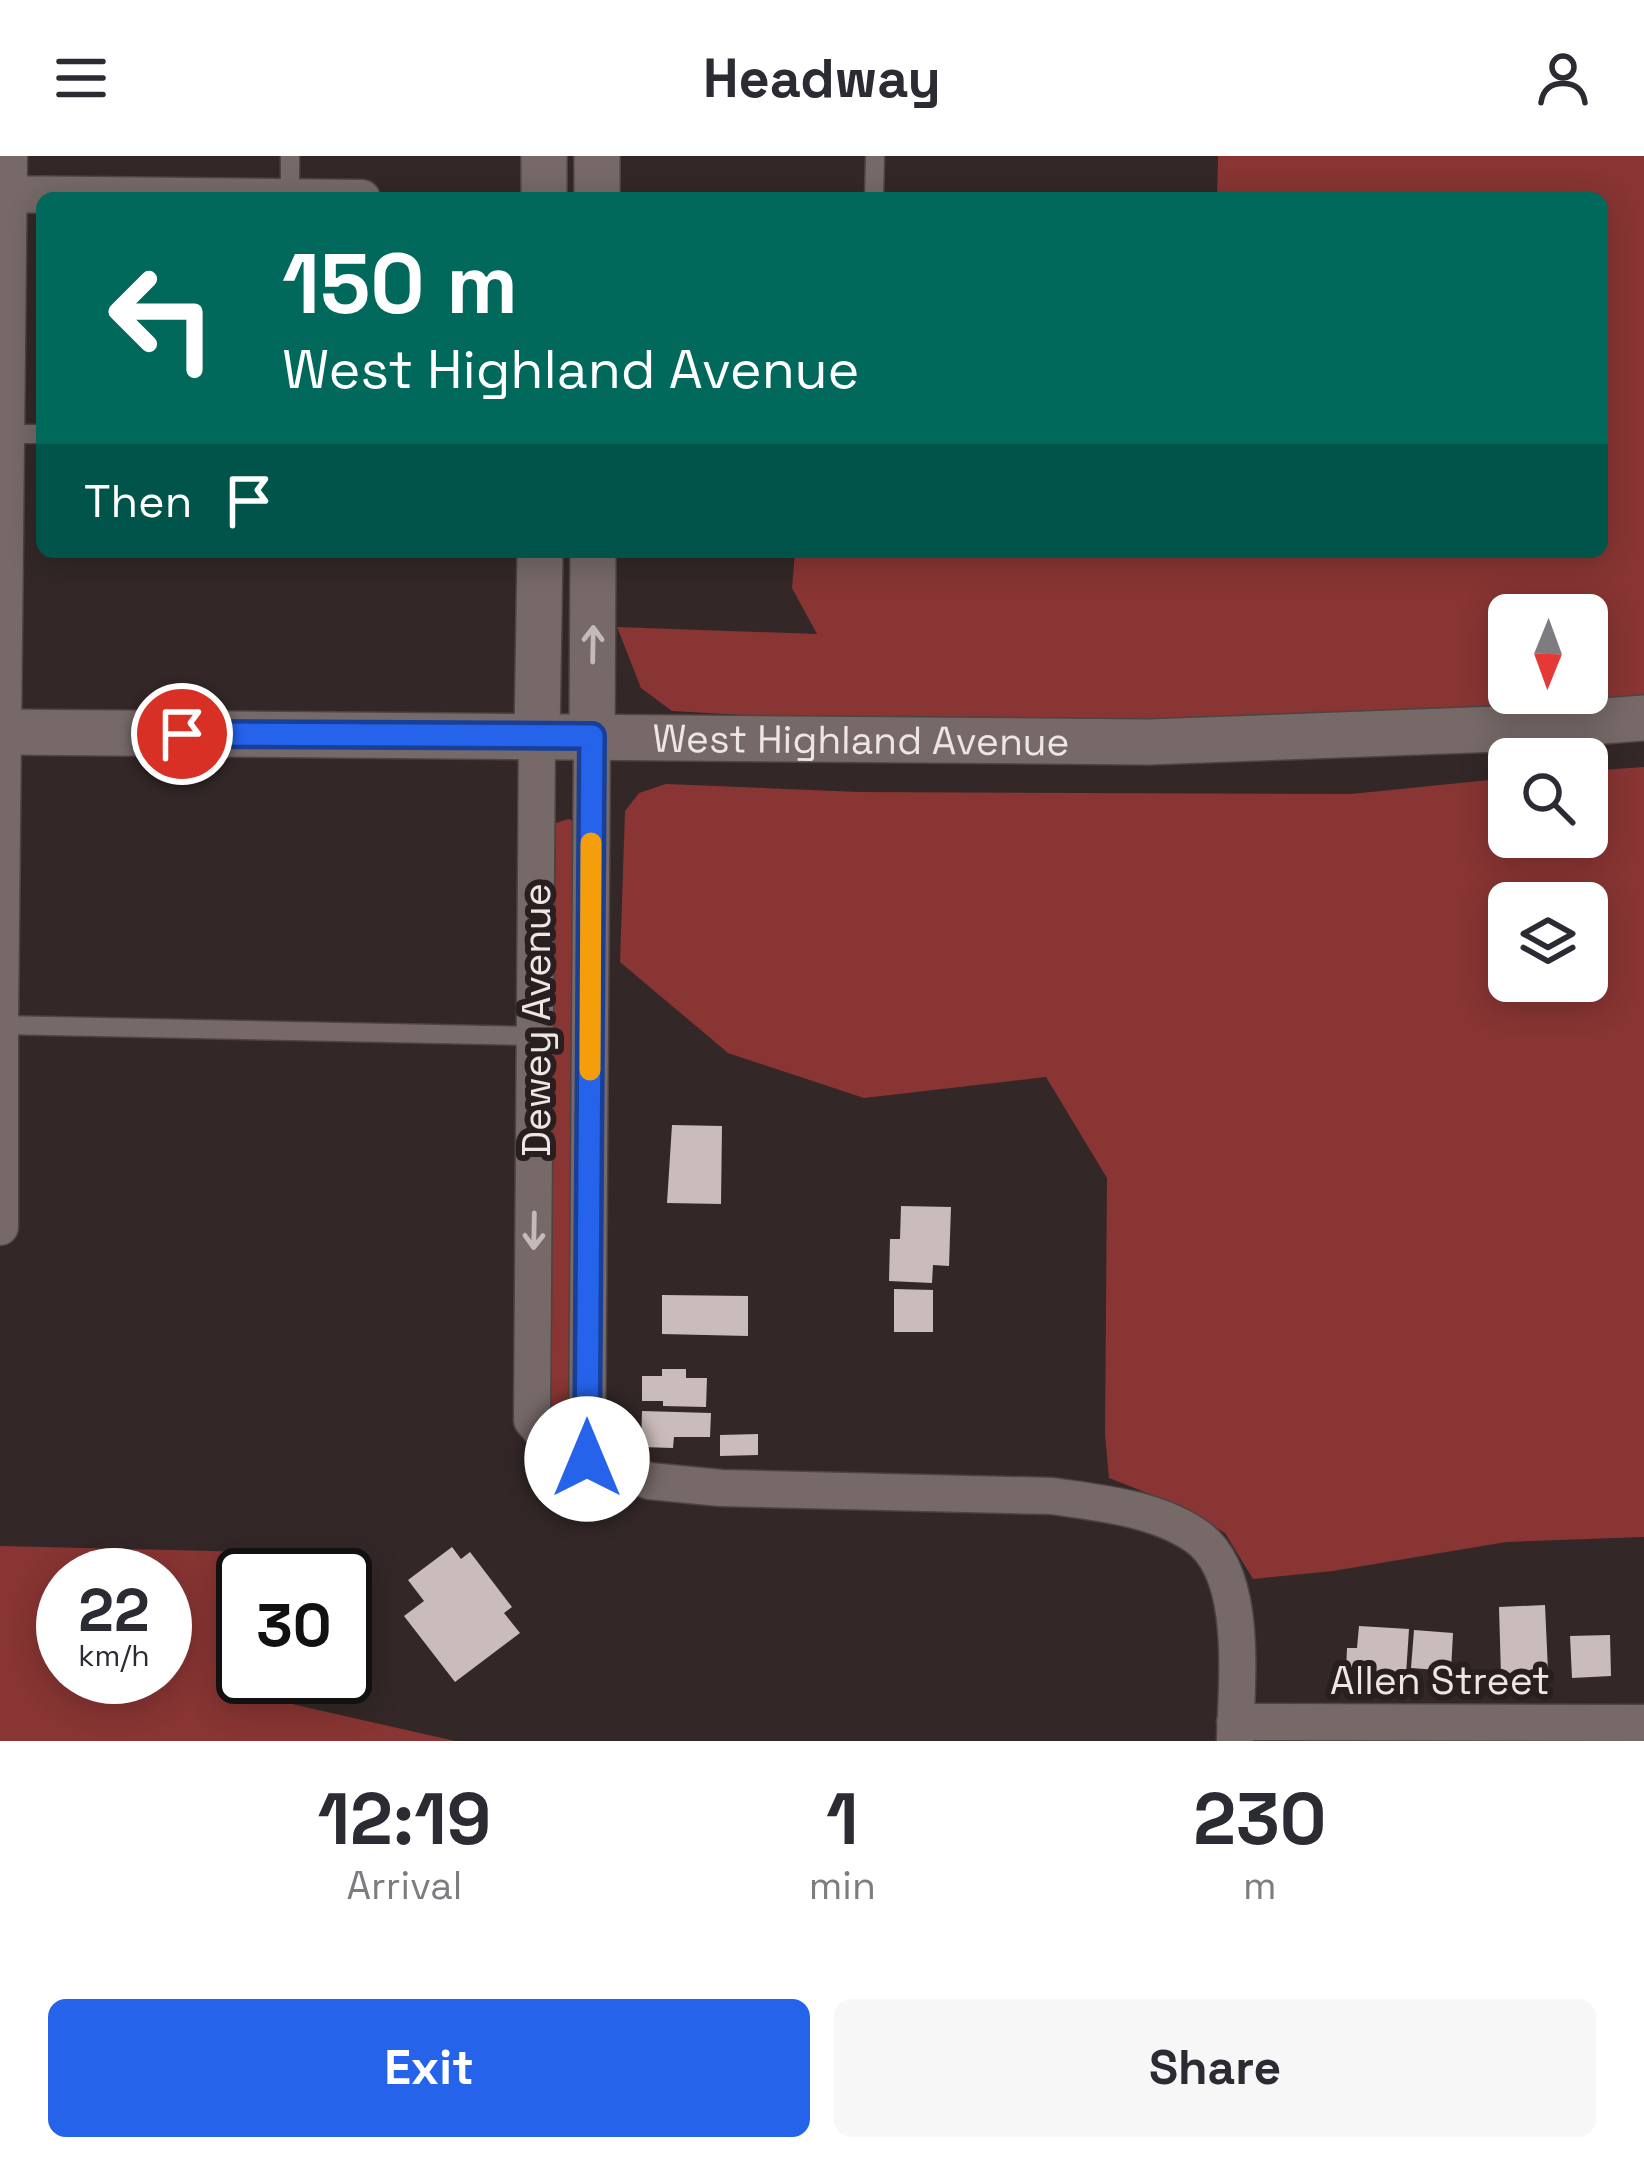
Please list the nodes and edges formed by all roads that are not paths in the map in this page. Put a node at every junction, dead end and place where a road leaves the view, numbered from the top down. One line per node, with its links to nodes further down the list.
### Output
1 (9, 156): 10 (street)
2 (290, 156): 6 (lane)
3 (544, 156): 7 (street)
4 (597, 156): 8 (street)
5 (875, 156): 9 (lane)
6 (290, 192)
7 (544, 192)
8 (597, 192)
9 (874, 192)
10 (4, 194): 11 (street); 12 (street)
11 (36, 194)
12 (17, 434): 16 (street)
13 (540, 558): 17 (street, Dewey Avenue)
14 (593, 558): 18 (street, Dewey Avenue, one-way to 14)
15 (1644, 718): 18 (street, West Highland Avenue)
16 (2, 732): 17 (street, West Highland Avenue); 19 (street)
17 (537, 736): 18 (street, West Highland Avenue); 20 (street, Dewey Avenue)
18 (592, 736): 22 (street, Dewey Avenue)
19 (0, 1025): 20 (lane); 21 (street)
20 (536, 1036): 22 (street, Dewey Avenue, one-way to 22)
21 (0, 1226)
22 (587, 1459): 24 (street, Dewey Avenue)
23 (1644, 1723): 24 (street, Allen Street)
24 (1235, 1731)

